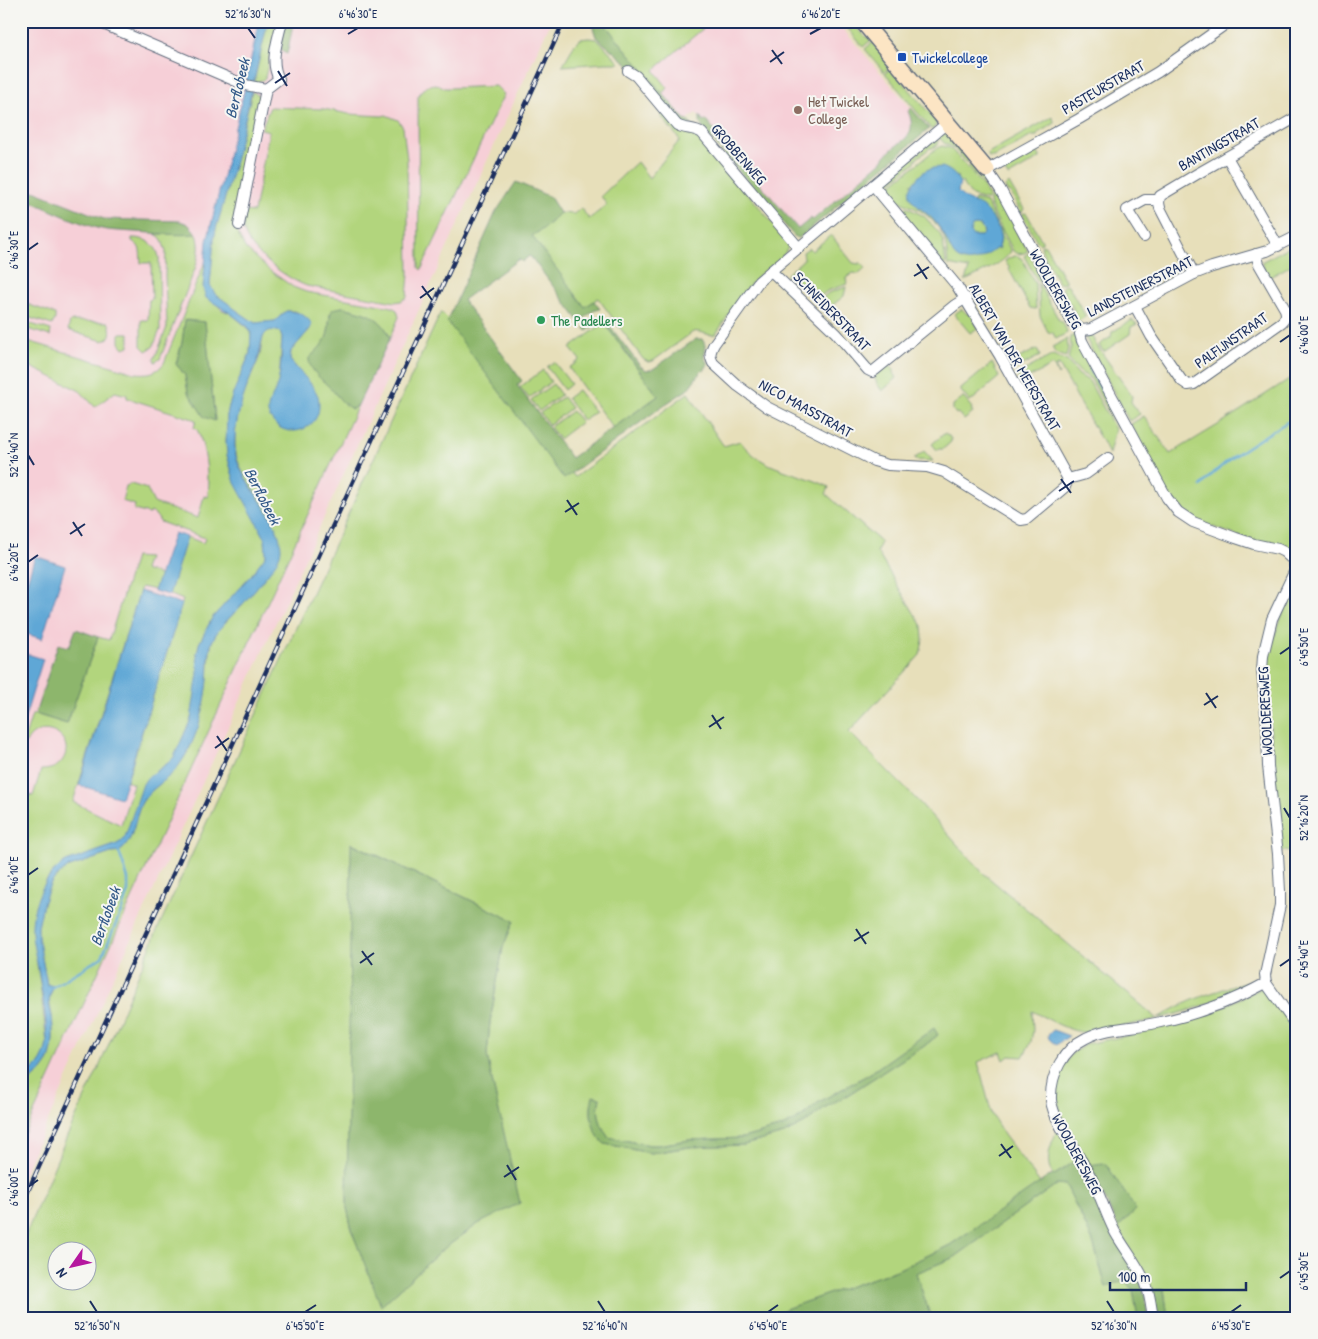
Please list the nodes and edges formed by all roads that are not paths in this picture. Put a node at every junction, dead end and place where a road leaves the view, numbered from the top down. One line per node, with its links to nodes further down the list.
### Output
1 (96, 21): 6 (street)
2 (282, 21): 6 (street)
3 (862, 21): 8 (street, WOOLDERESWEG)
4 (1230, 21): 10 (street, PASTEURSTRAAT)
5 (628, 72): 17 (street, GROBBENWEG)
6 (266, 89): 13 (street)
7 (1297, 117): 9 (street, BANTINGSTRAAT)
8 (947, 123): 10 (street, WOOLDERESWEG); 11 (street, NICO MAASSTRAAT)
9 (1227, 157): 12 (street, BANTINGSTRAAT); 16 (street)
10 (987, 170): 23 (street, WOOLDERESWEG)
11 (873, 185): 17 (street, NICO MAASSTRAAT); 21 (street, ALBERT VAN DER MEERSTRAAT)
12 (1159, 200): 15 (street, BANTINGSTRAAT); 20 (street)
13 (239, 225)
14 (1297, 236): 16 (street, LANDSTEINERSTRAAT)
15 (1144, 237)
16 (1278, 246): 18 (street, LANDSTEINERSTRAAT)
17 (799, 248): 19 (street, NICO MAASSTRAAT)
18 (1256, 254): 20 (street, LANDSTEINERSTRAAT); 22 (street, PALFIJNSTRAAT)
19 (771, 271): 21 (street, SCHNEIDERSTRAAT); 25 (street, NICO MAASSTRAAT)
20 (1194, 274): 22 (street, LANDSTEINERSTRAAT)
21 (966, 298): 25 (street, ALBERT VAN DER MEERSTRAAT)
22 (1135, 306): 23 (street, LANDSTEINERSTRAAT)
23 (1082, 330): 26 (street, WOOLDERESWEG)
24 (1108, 458): 25 (street, NICO MAASSTRAAT)
25 (1068, 479)
26 (1266, 983): 27 (street); 28 (street, WOOLDERESWEG)
27 (1297, 1027)
28 (1153, 1318)

